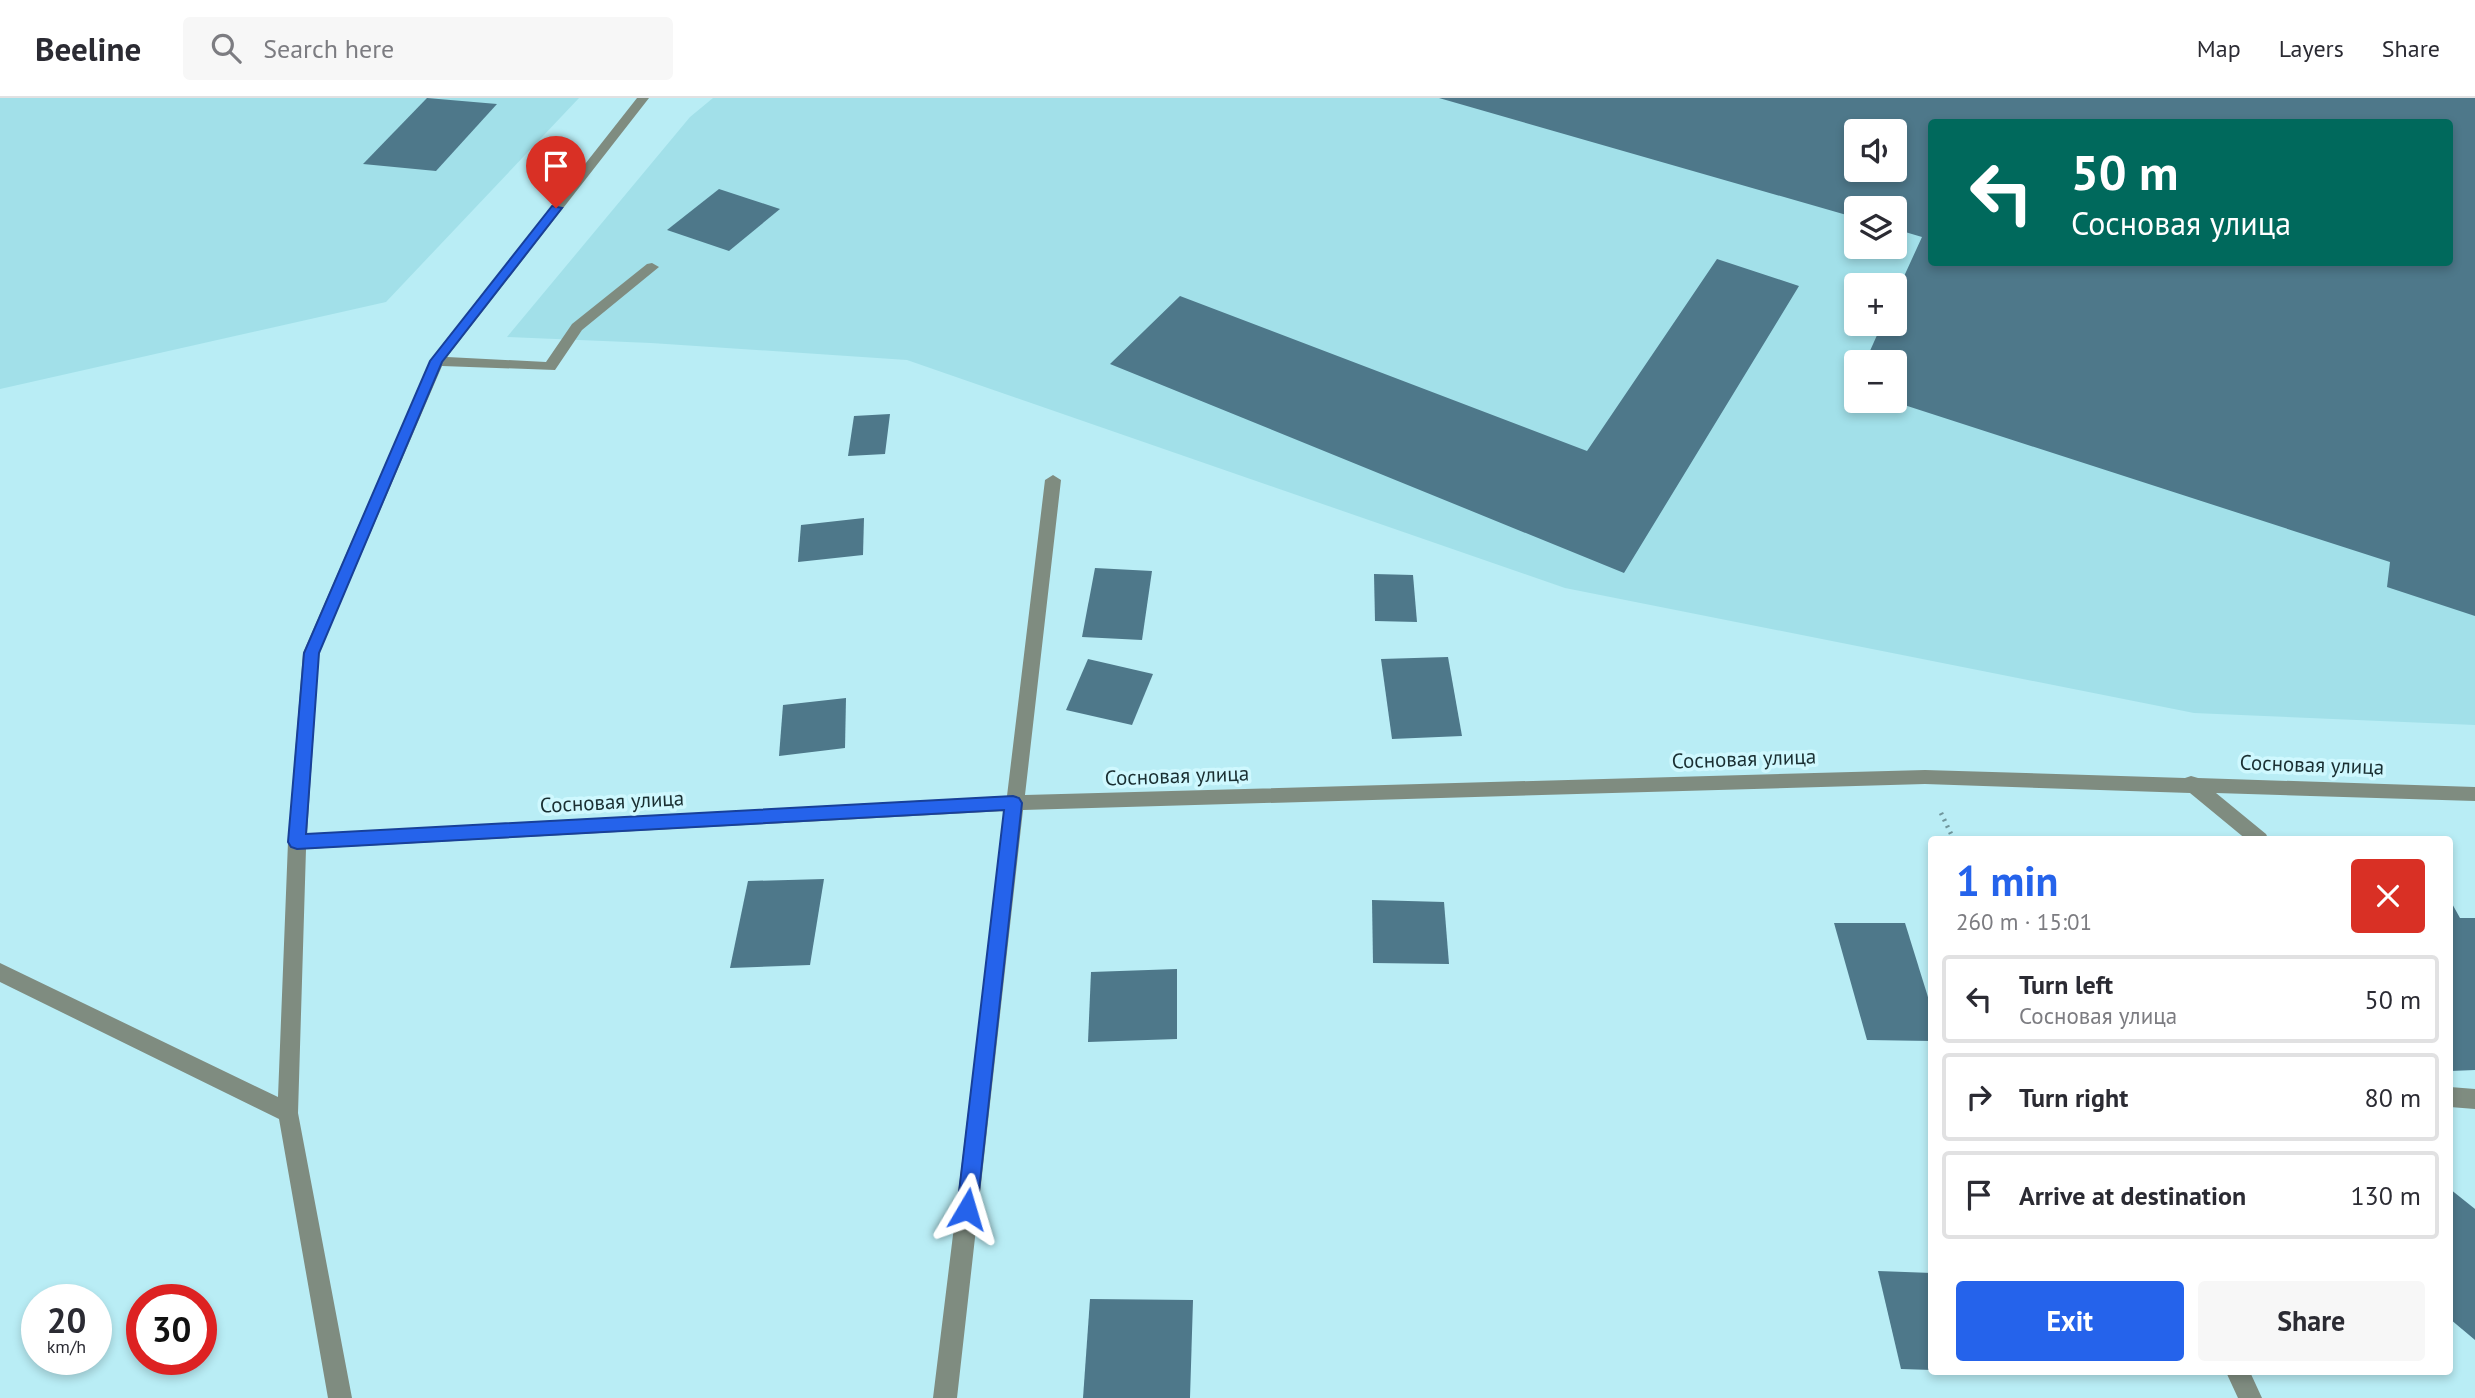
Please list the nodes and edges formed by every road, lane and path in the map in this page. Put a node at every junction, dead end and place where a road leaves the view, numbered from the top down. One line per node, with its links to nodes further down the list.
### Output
1 (643, 98): 3 (street)
2 (652, 267): 3 (street)
3 (437, 361): 9 (street)
4 (1054, 480): 7 (street)
5 (2191, 783): 6 (street, Сосновая улица); 7 (street, Сосновая улица); 8 (street)
6 (2475, 794)
7 (1013, 803): 9 (street, Сосновая улица); 16 (street)
8 (2255, 836)
9 (297, 842): 13 (street)
10 (0, 972): 13 (street)
11 (2453, 1097): 12 (street)
12 (2475, 1098)
13 (288, 1114): 15 (street)
14 (2239, 1375): 17 (street)
15 (340, 1398)
16 (945, 1398)
17 (2250, 1398)

